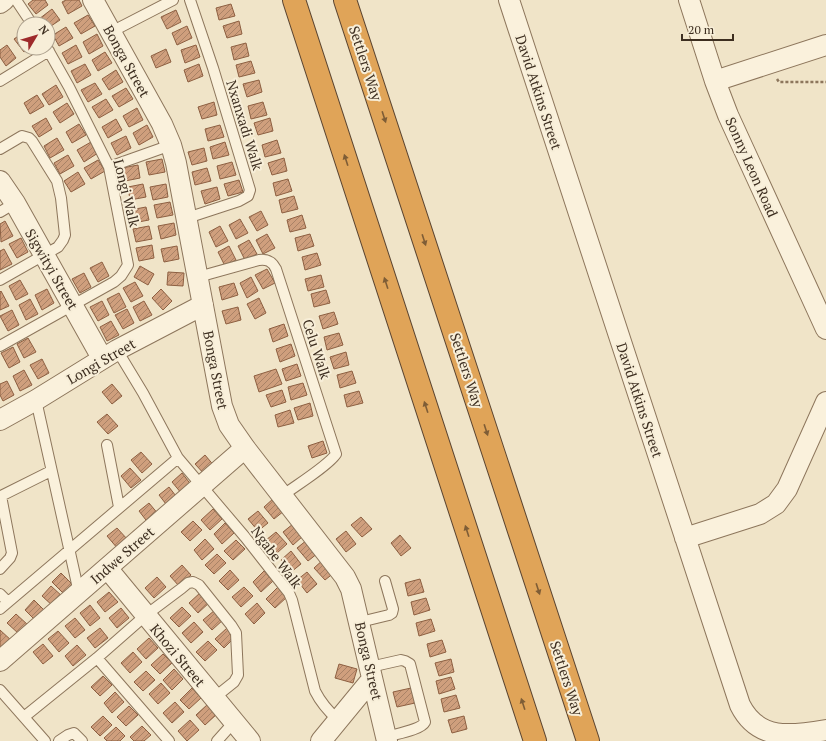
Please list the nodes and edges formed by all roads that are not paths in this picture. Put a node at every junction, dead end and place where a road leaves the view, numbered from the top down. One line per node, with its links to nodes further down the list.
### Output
1 (4, 0): 10 (street)
2 (16, 0): 11 (lane)
3 (94, 0): 12 (street, Bonga Street)
4 (173, 0): 12 (lane)
5 (190, 0): 23 (lane, Nxanxadi Walk)
6 (294, 0): 71 (highway, one-way to 6)
7 (345, 0): 72 (highway, Settlers Way, one-way to 72)
8 (509, 0): 43 (street, David Atkins Street)
9 (689, 0): 17 (street, Sonny Leon Road)
10 (0, 3)
11 (27, 16)
12 (111, 32): 18 (street, Bonga Street)
13 (826, 45): 17 (street)
14 (39, 56): 16 (lane)
15 (51, 56): 20 (lane, Longi Walk)
16 (0, 81)
17 (715, 81): 29 (street, Sonny Leon Road)
18 (171, 145): 20 (lane); 23 (street, Bonga Street)
19 (0, 149): 24 (lane)
20 (109, 167): 27 (lane, Longi Walk)
21 (0, 181): 22 (street, Sigwityi Street)
22 (7, 208): 24 (street, Sigwityi Street)
23 (187, 218): 25 (street, Bonga Street)
24 (44, 255): 26 (lane); 27 (street, Sigwityi Street)
25 (198, 277): 28 (street, Bonga Street); 40 (lane, Celu Walk)
26 (0, 280)
27 (72, 305): 30 (lane); 31 (street, Sigwityi Street)
28 (203, 305): 31 (street, Longi Street); 36 (street, Bonga Street)
29 (826, 330)
30 (0, 346)
31 (109, 354): 32 (street, Longi Street); 37 (lane, Ngabe Walk)
32 (36, 400): 34 (street, Longi Street); 38 (lane)
33 (826, 402): 43 (street)
34 (0, 420)
35 (107, 445): 42 (lane)
36 (245, 448): 39 (street, Indwe Street); 40 (street, Bonga Street)
37 (178, 458): 39 (lane, Ngabe Walk); 42 (lane)
38 (51, 471): 41 (lane); 44 (lane)
39 (202, 486): 45 (street, Indwe Street); 60 (lane, Ngabe Walk)
40 (282, 496): 53 (street, Bonga Street)
41 (0, 497): 46 (lane)
42 (119, 507): 44 (lane)
43 (685, 538): 62 (street, David Atkins Street)
44 (69, 550): 48 (lane); 50 (lane)
45 (107, 568): 48 (street, Indwe Street); 52 (street, Khozi Street)
46 (0, 569)
47 (385, 581): 53 (lane)
48 (79, 593): 55 (street, Indwe Street)
49 (0, 594): 50 (lane)
50 (8, 602): 51 (lane)
51 (0, 609)
52 (146, 615): 54 (lane); 58 (street, Khozi Street); 58 (lane)
53 (360, 622): 56 (street, Bonga Street)
54 (97, 658): 59 (lane); 67 (lane)
55 (0, 661)
56 (371, 673): 60 (street); 63 (street, Bonga Street); 63 (lane)
57 (0, 690): 59 (lane)
58 (214, 698): 61 (street, Khozi Street)
59 (24, 717): 64 (lane)
60 (338, 720): 70 (street)
61 (234, 722): 68 (lane); 69 (street, Khozi Street)
62 (826, 730)
63 (387, 739)
64 (45, 741)
65 (59, 741): 66 (lane)
66 (82, 741)
67 (170, 741)
68 (217, 741)
69 (250, 741)
70 (321, 741)
71 (535, 741)
72 (588, 741)

